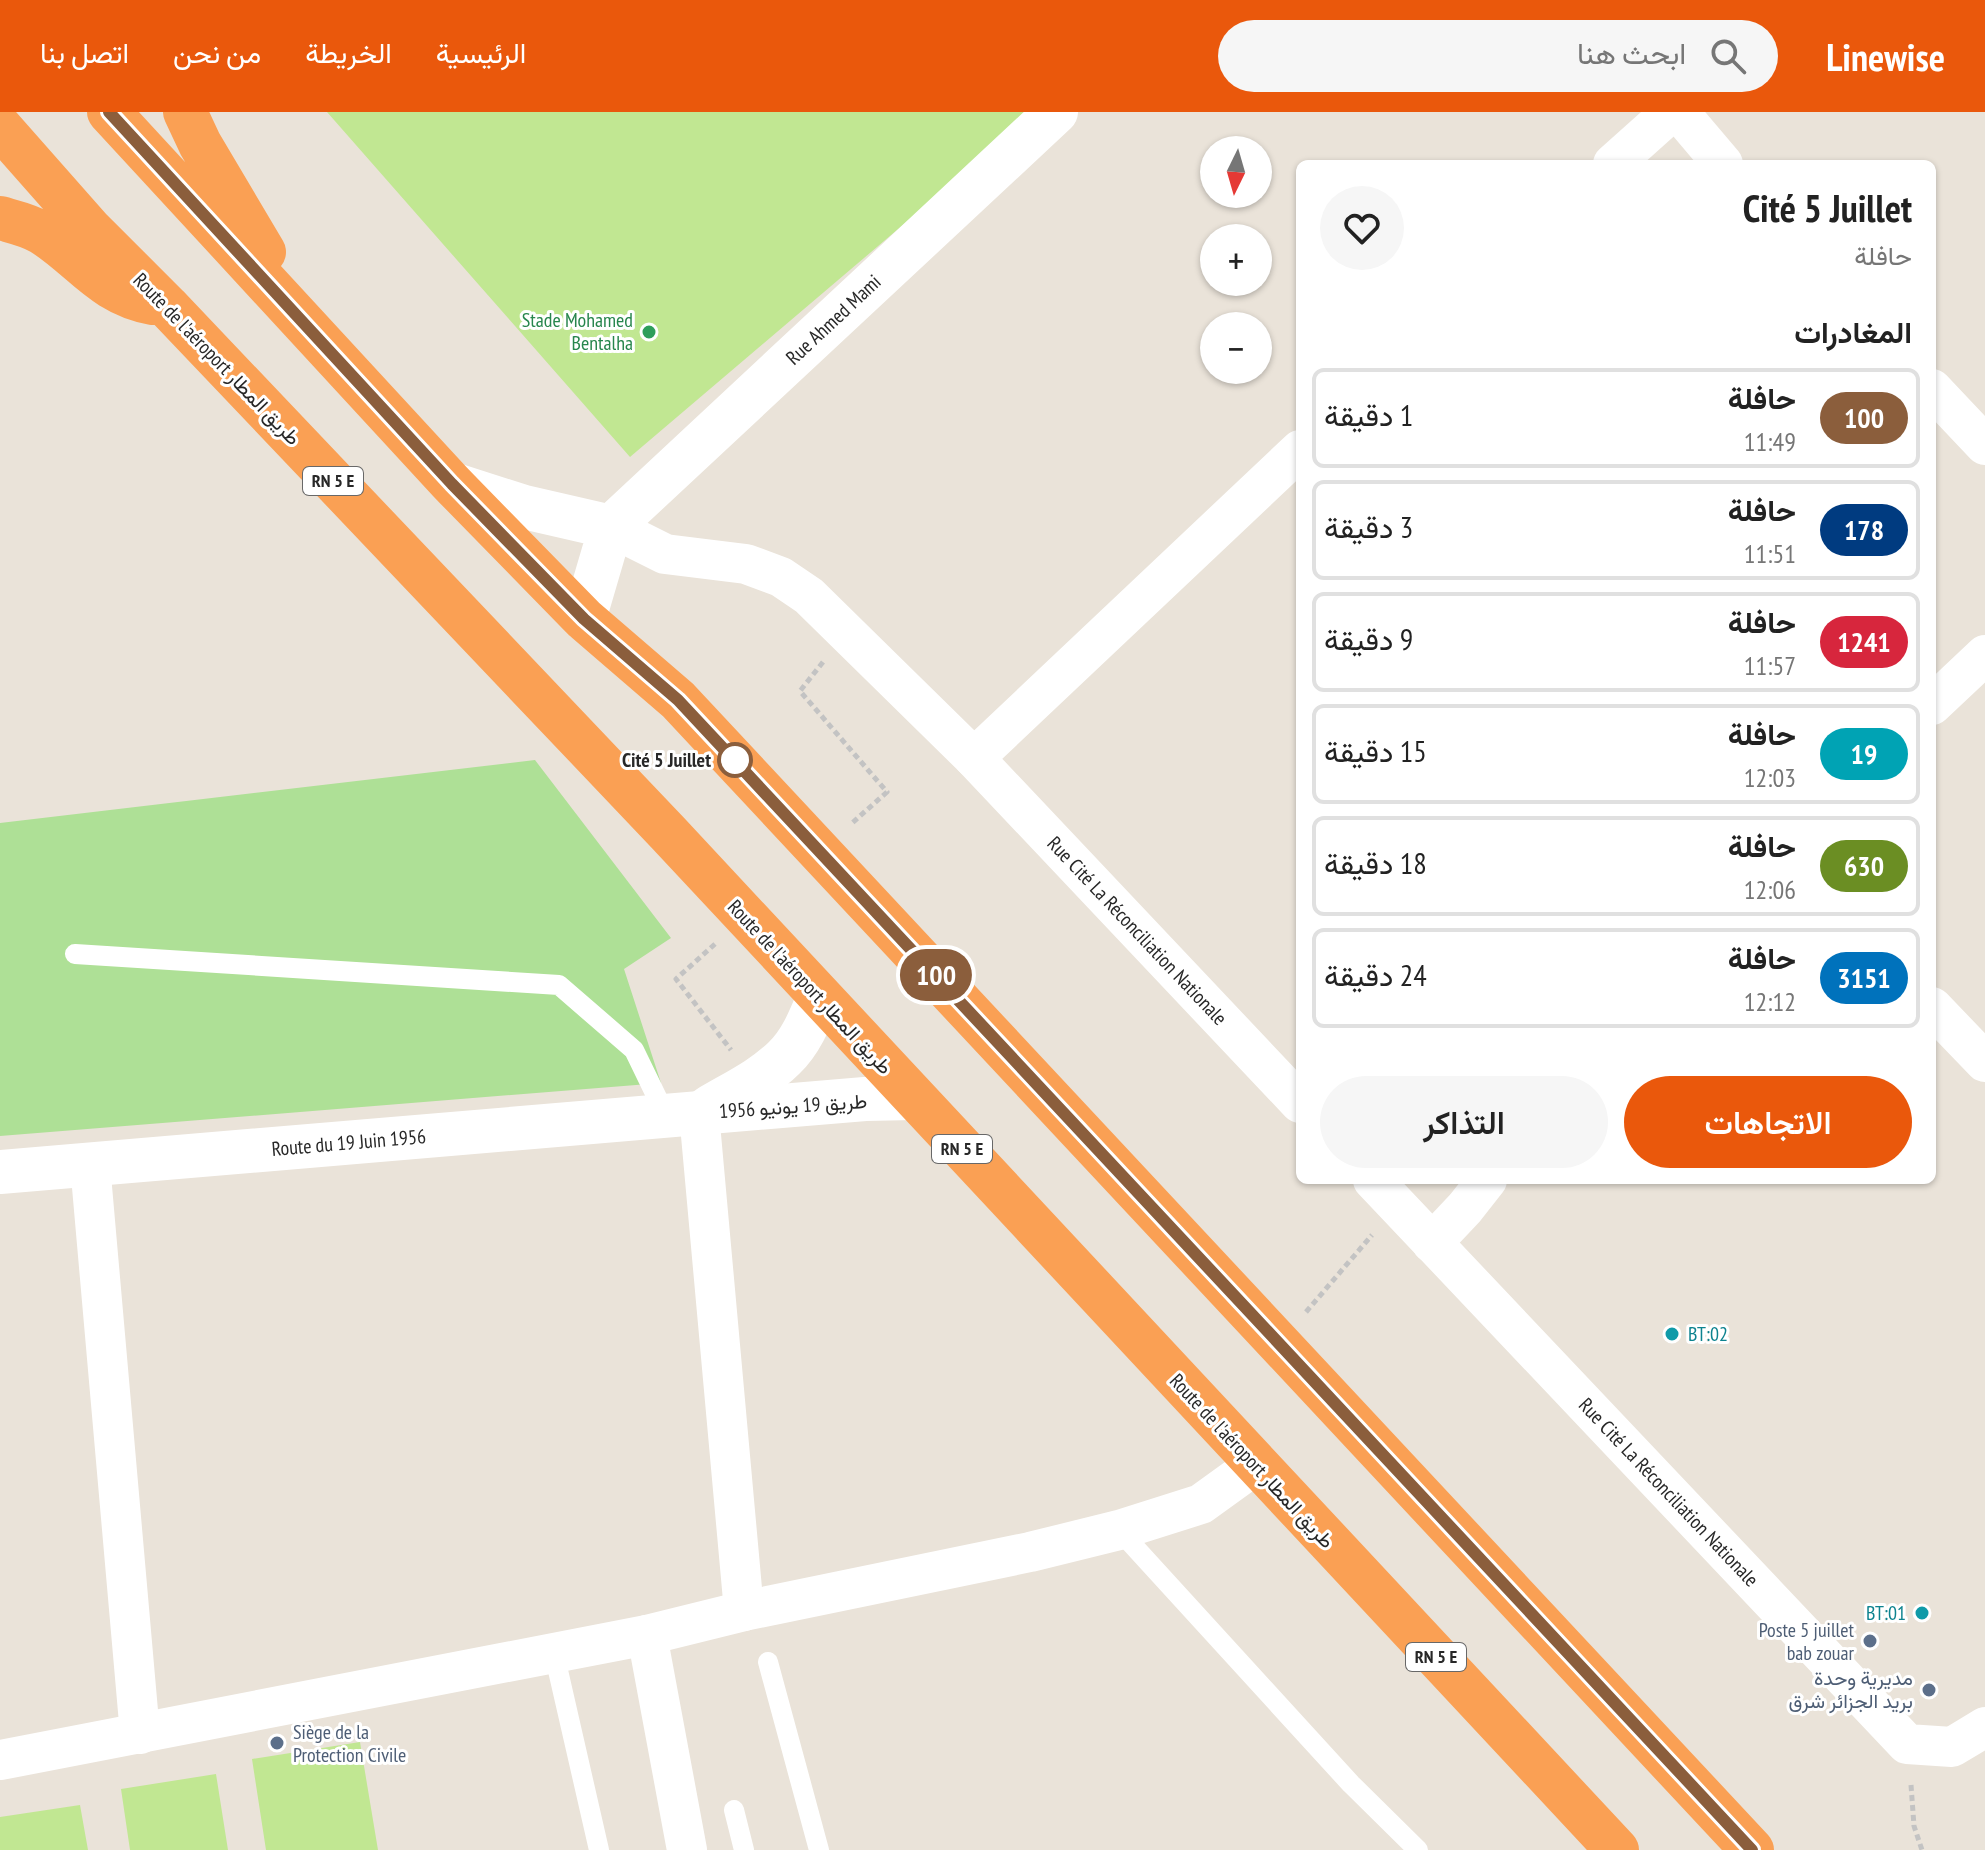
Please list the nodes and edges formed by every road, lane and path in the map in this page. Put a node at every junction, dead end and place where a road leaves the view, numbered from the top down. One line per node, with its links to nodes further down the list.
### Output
1 (109, 112): 11 (highway)
2 (185, 112): 11 (highway)
3 (1056, 112): 16 (street, Rue Ahmed Mami)
4 (1671, 112): 7 (street)
5 (1679, 112): 8 (street)
6 (0, 127): 10 (highway, Route de l'aéroport طريق المطار / RN 5 E)
7 (1617, 160)
8 (1720, 160)
9 (0, 218): 10 (highway)
10 (167, 306): 25 (highway, Route de l'aéroport طريق المطار / RN 5 E)
11 (306, 323): 15 (highway)
12 (1936, 393): 13 (street)
13 (1985, 445)
14 (1296, 454): 21 (street)
15 (452, 484): 16 (street); 17 (highway)
16 (611, 527): 17 (street); 21 (street, Rue Cité La Réconciliation Nationale)
17 (584, 619): 37 (highway)
18 (1985, 655): 20 (street)
19 (800, 691): 22 (path)
20 (1936, 701)
21 (974, 758): 30 (street, Rue Cité La Réconciliation Nationale)
22 (840, 834)
23 (723, 937): 27 (path)
24 (75, 954): 31 (lane)
25 (819, 997): 29 (highway, Route de l'aéroport طريق المطار / RN 5 E); 31 (street, طريق 19 يونيو 1956)
26 (1936, 1011): 28 (street)
27 (727, 1045)
28 (1985, 1062)
29 (914, 1098): 31 (street, طريق 19 يونيو 1956); 38 (highway, Route de l'aéroport طريق المطار / RN 5 E)
30 (1296, 1099)
31 (682, 1114): 32 (street, Route du 19 Juin 1956); 40 (street)
32 (90, 1164): 33 (street, Route du 19 Juin 1956); 45 (street)
33 (0, 1172)
34 (1484, 1184): 36 (street)
35 (1385, 1193): 36 (street, Rue Cité La Réconciliation Nationale); 37 (path)
36 (1432, 1243): 46 (street, Rue Cité La Réconciliation Nationale)
37 (1279, 1343): 55 (highway)
38 (1255, 1465): 39 (street); 54 (highway, Route de l'aéroport طريق المطار / RN 5 E)
39 (1119, 1530): 40 (street); 53 (lane)
40 (744, 1611): 41 (street)
41 (647, 1635): 42 (street); 50 (street)
42 (554, 1653): 45 (street); 49 (lane)
43 (768, 1662): 52 (lane)
44 (1985, 1727): 46 (street)
45 (140, 1734): 47 (street)
46 (1907, 1744): 56 (path)
47 (0, 1760)
48 (734, 1810): 51 (lane)
49 (599, 1850)
50 (687, 1850)
51 (744, 1850)
52 (819, 1850)
53 (1418, 1850)
54 (1617, 1850)
55 (1752, 1850)
56 (1922, 1850)

